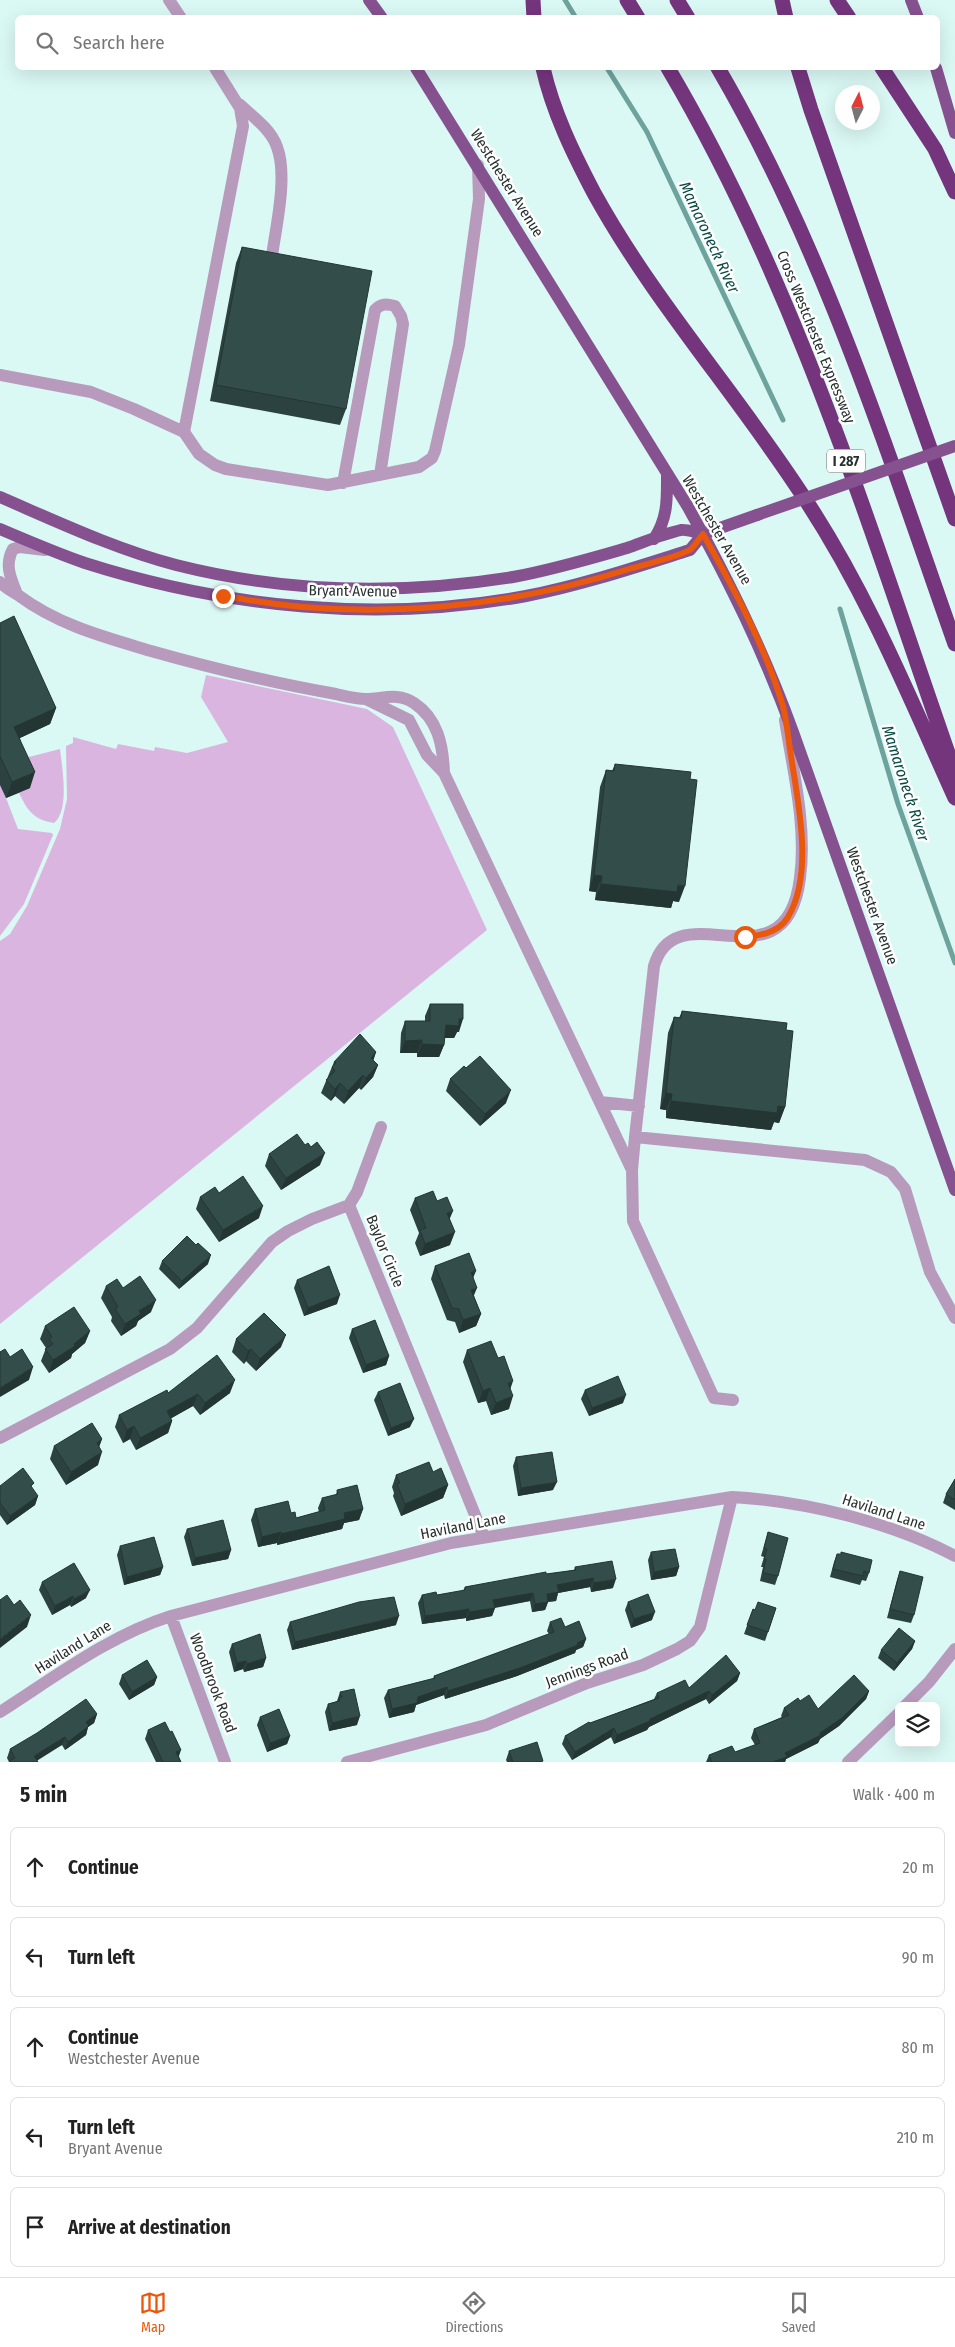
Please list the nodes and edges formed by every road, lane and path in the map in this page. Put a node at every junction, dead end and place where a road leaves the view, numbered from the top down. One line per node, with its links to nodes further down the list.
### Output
1 (169, 0): 8 (street)
2 (370, 0): 9 (main road)
3 (627, 0): 10 (highway)
4 (677, 0): 11 (highway)
5 (782, 0): 12 (highway)
6 (837, 0): 13 (highway)
7 (911, 0): 14 (main road)
8 (179, 15)
9 (380, 15)
10 (636, 15)
11 (686, 15)
12 (785, 15)
13 (847, 15)
14 (917, 15)
15 (216, 70): 23 (street)
16 (417, 70): 25 (main road, Westchester Avenue)
17 (544, 70): 47 (highway)
18 (669, 70): 46 (highway, Cross Westchester Expressway / I 287)
19 (719, 70): 42 (highway, Cross Westchester Expressway / I 287)
20 (799, 70): 35 (highway)
21 (883, 70): 26 (highway)
22 (937, 70): 24 (main road)
23 (238, 104): 27 (street); 29 (street)
24 (955, 133)
25 (478, 165): 31 (street); 32 (main road, Westchester Avenue)
26 (955, 192)
27 (272, 256)
28 (0, 375): 29 (street)
29 (184, 432): 33 (street)
30 (955, 446): 37 (main road, Bryant Avenue, bridge)
31 (380, 475): 33 (street); 33 (street)
32 (667, 475): 37 (main road, Westchester Avenue); 38 (main road)
33 (343, 483)
34 (0, 497): 38 (main road, Bryant Avenue)
35 (955, 519)
36 (0, 529): 39 (main road, Bryant Avenue)
37 (703, 534): 38 (main road, Bryant Avenue); 39 (main road, Bryant Avenue); 44 (main road, Westchester Avenue)
38 (654, 539)
39 (54, 552): 41 (street)
40 (0, 582): 41 (street)
41 (17, 594): 43 (street)
42 (955, 644)
43 (366, 699): 45 (street); 45 (street)
44 (783, 705): 49 (street); 53 (main road, Westchester Avenue)
45 (444, 772): 48 (street)
46 (955, 773)
47 (955, 798)
48 (600, 1102): 49 (street); 52 (street)
49 (639, 1106): 51 (street)
50 (380, 1127): 54 (street)
51 (635, 1137): 52 (street); 55 (street)
52 (632, 1170): 56 (street)
53 (955, 1190)
54 (349, 1205): 57 (street, Baylor Circle); 59 (street, Baylor Circle)
55 (955, 1318)
56 (733, 1400)
57 (0, 1438)
58 (732, 1497): 59 (street, Haviland Lane); 60 (street, Haviland Lane); 67 (street, Jennings Road)
59 (484, 1538): 61 (street, Haviland Lane)
60 (955, 1556)
61 (171, 1616): 64 (street, Haviland Lane); 66 (street, Woodbrook Road)
62 (955, 1648): 63 (street)
63 (909, 1702)
64 (0, 1712)
65 (895, 1717): 68 (street)
66 (225, 1762)
67 (347, 1762)
68 (848, 1762)

